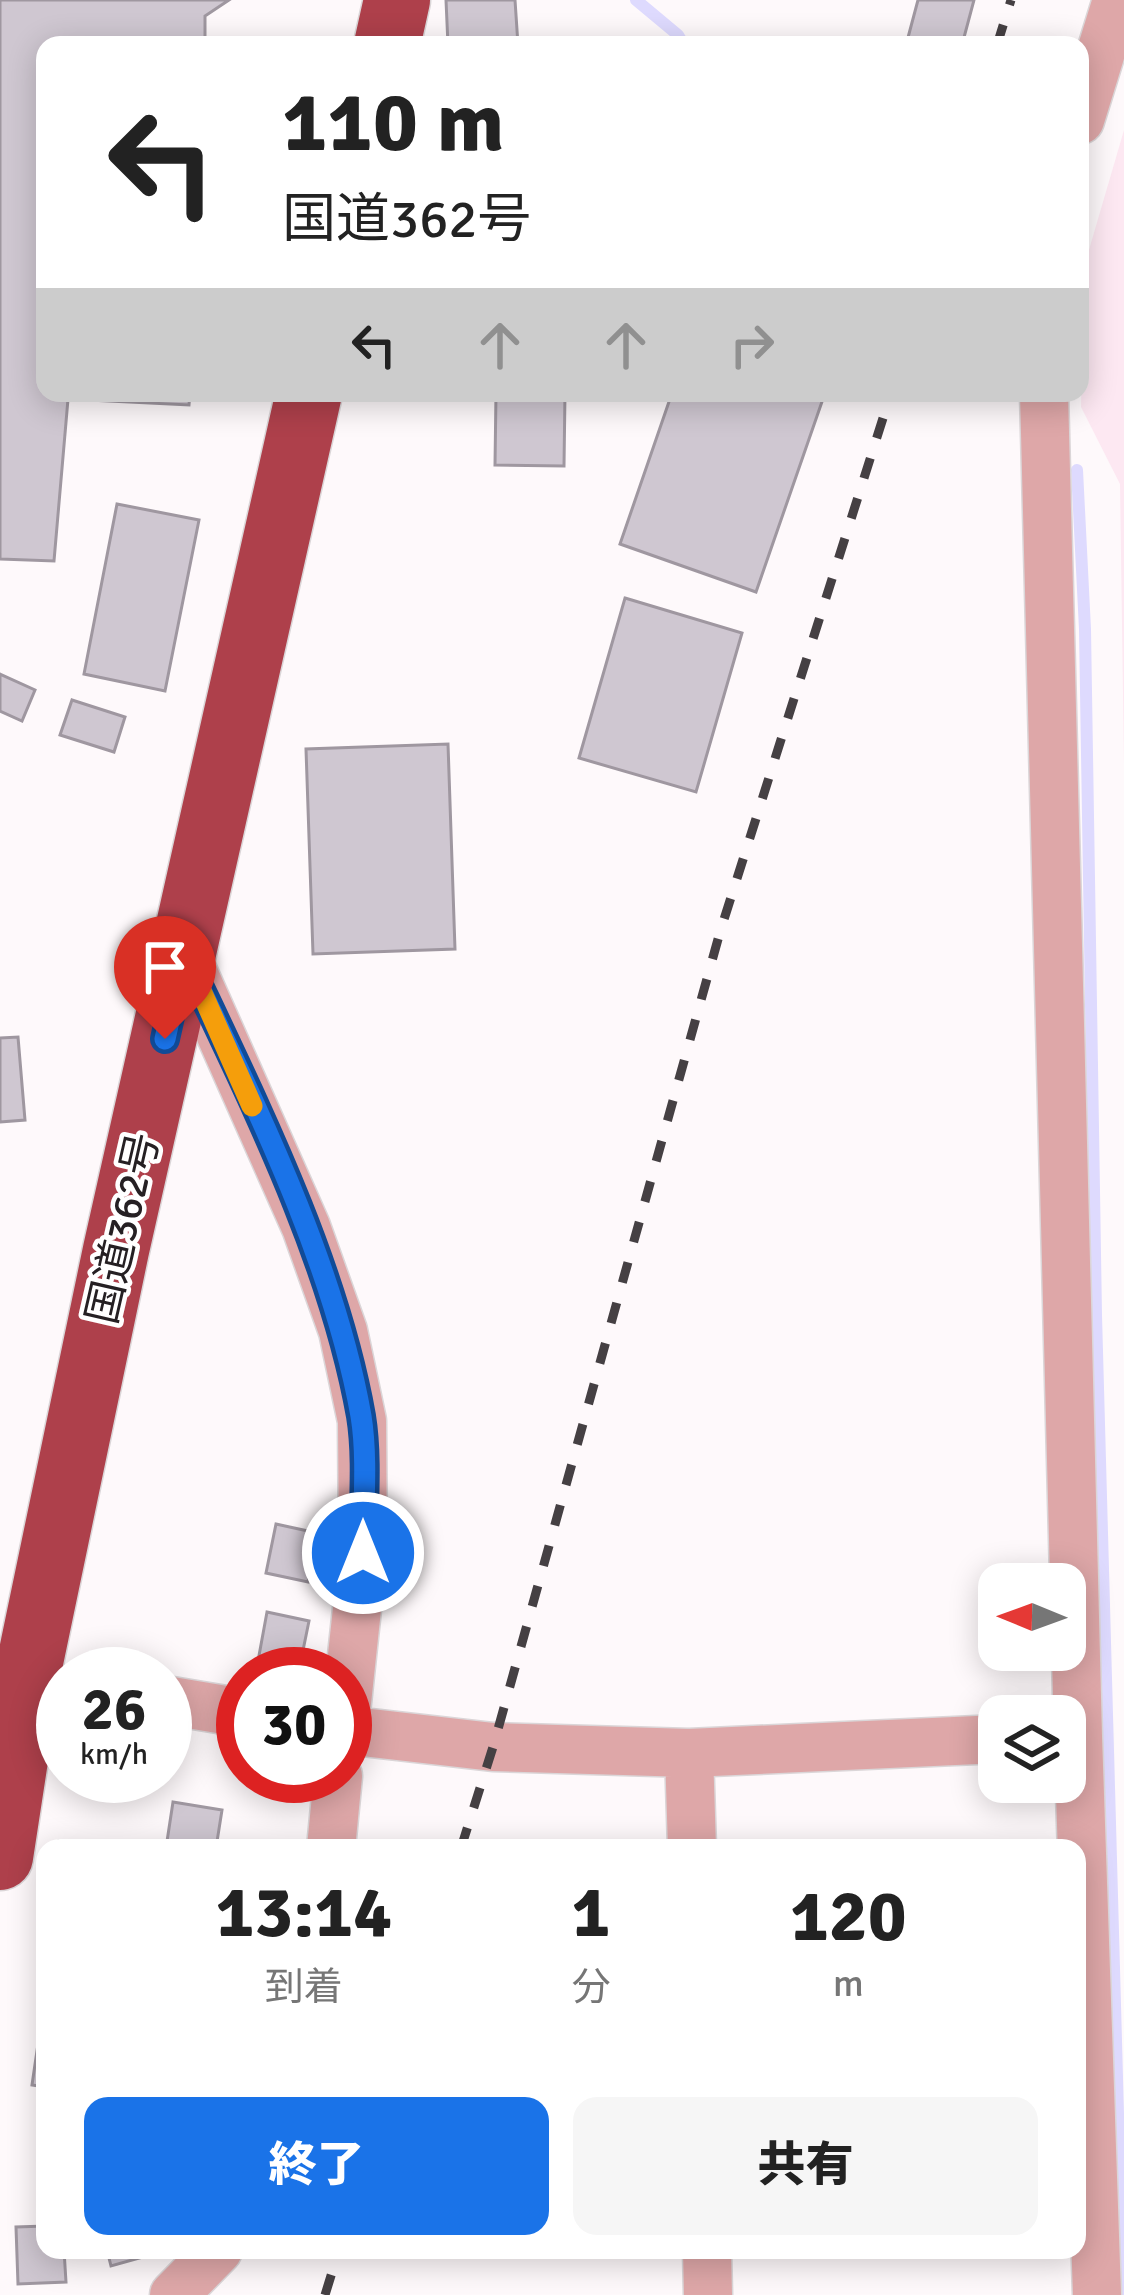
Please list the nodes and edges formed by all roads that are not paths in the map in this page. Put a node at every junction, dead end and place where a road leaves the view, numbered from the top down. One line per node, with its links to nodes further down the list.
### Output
1 (397, 0): 3 (highway)
2 (1117, 0): 4 (street)
3 (389, 36)
4 (1089, 91)
5 (307, 402): 7 (highway, 国道362号)
6 (1044, 402): 10 (street)
7 (184, 954): 8 (street); 9 (highway, 国道362号)
8 (353, 1647)
9 (31, 1662): 19 (highway, 国道362号)
10 (1070, 1695)
11 (372, 1729): 13 (street)
12 (978, 1740): 13 (street)
13 (689, 1753): 17 (street)
14 (335, 1803): 16 (street)
15 (1074, 1803): 18 (street)
16 (332, 1839)
17 (692, 1839)
18 (1076, 1839)
19 (0, 1857)
20 (1086, 2072): 25 (street)
21 (209, 2259): 23 (street)
22 (706, 2259): 24 (street)
23 (174, 2295)
24 (708, 2295)
25 (1096, 2295)

